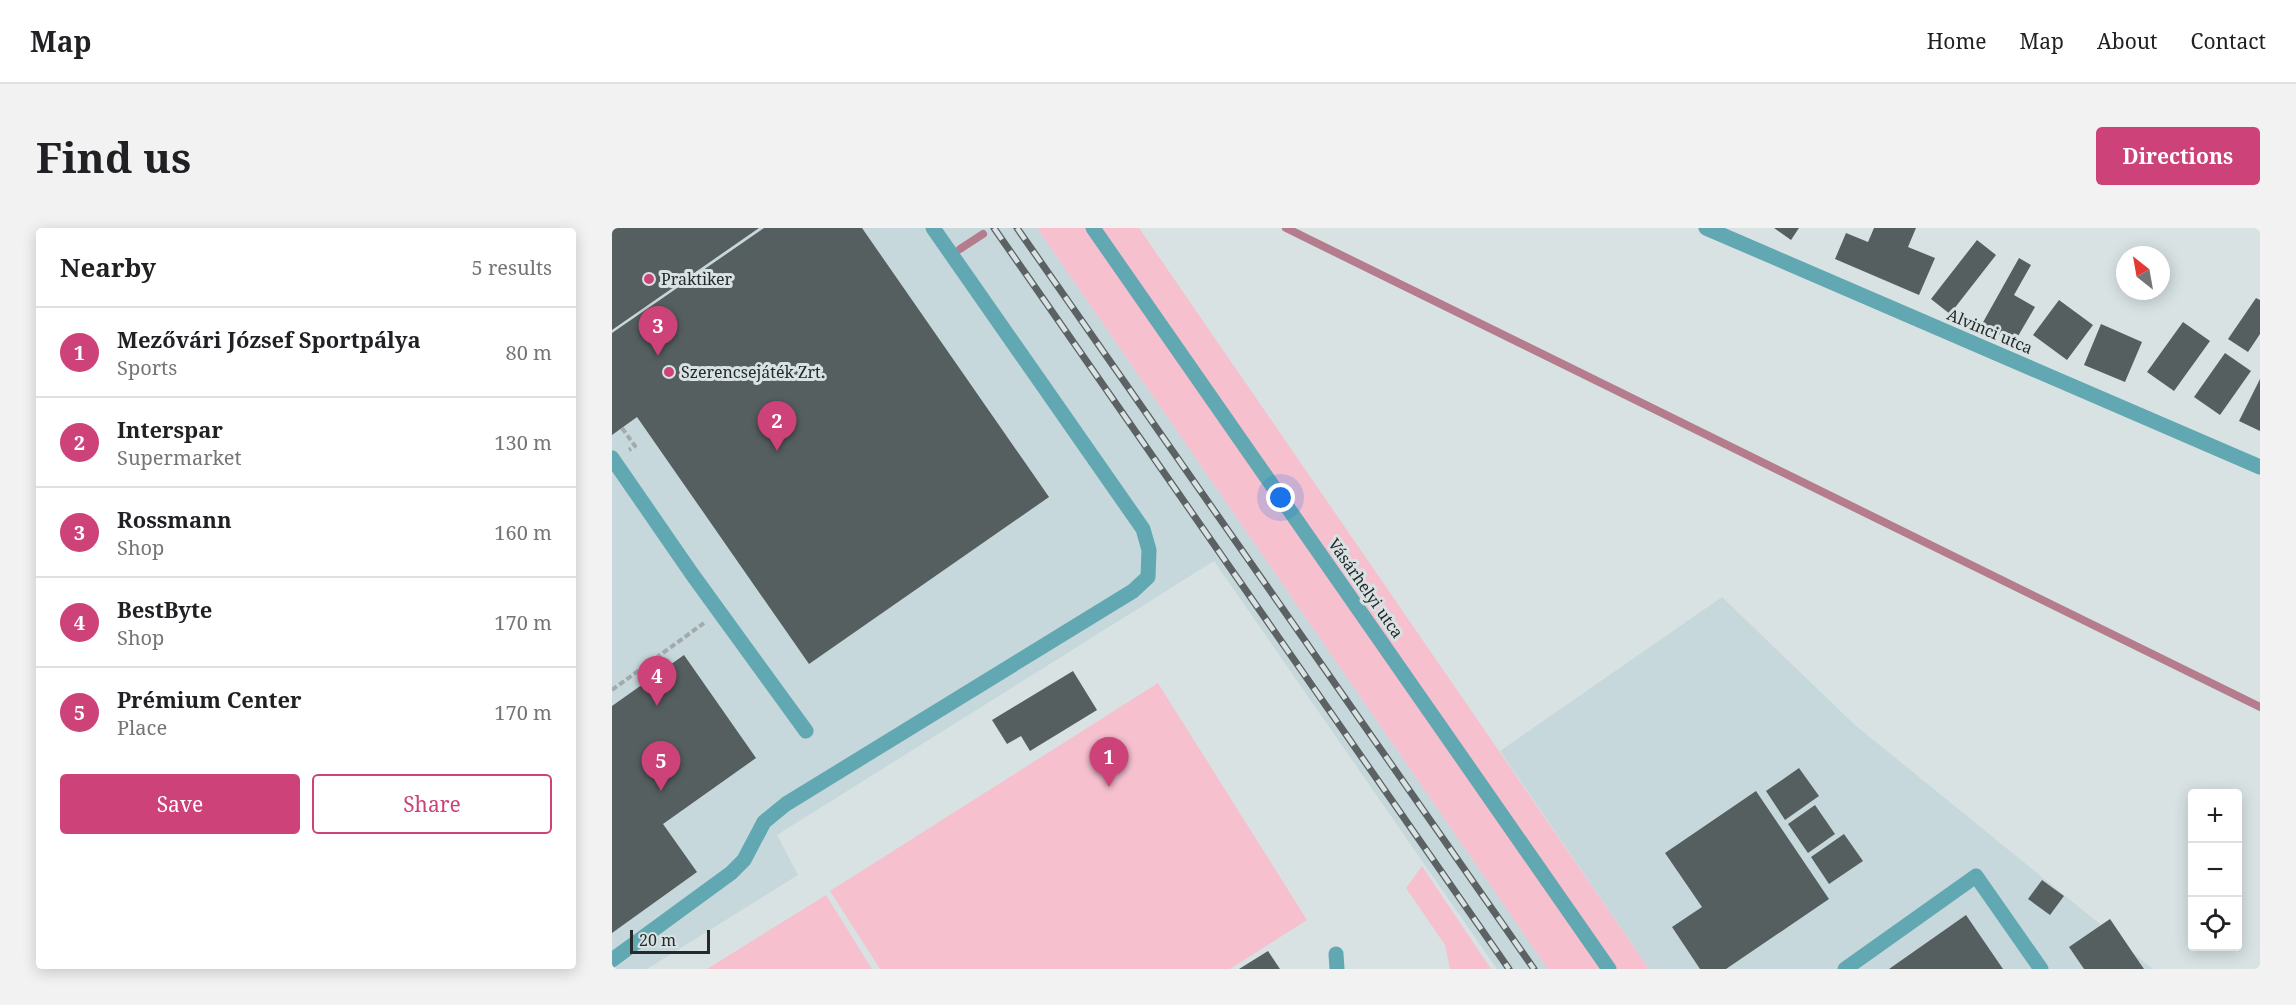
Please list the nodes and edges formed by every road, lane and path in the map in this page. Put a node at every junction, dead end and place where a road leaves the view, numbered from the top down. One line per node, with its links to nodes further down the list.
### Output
1 (933, 228): 9 (street)
2 (1093, 228): 10 (street, Vásárhelyi utca)
3 (1706, 228): 5 (street, Alvinci utca)
4 (612, 458): 6 (street)
5 (2260, 467)
6 (719, 612): 7 (path); 8 (street)
7 (612, 690)
8 (806, 731)
9 (612, 960)
10 (1610, 969)
11 (1845, 969): 12 (street)
12 (2041, 969)

